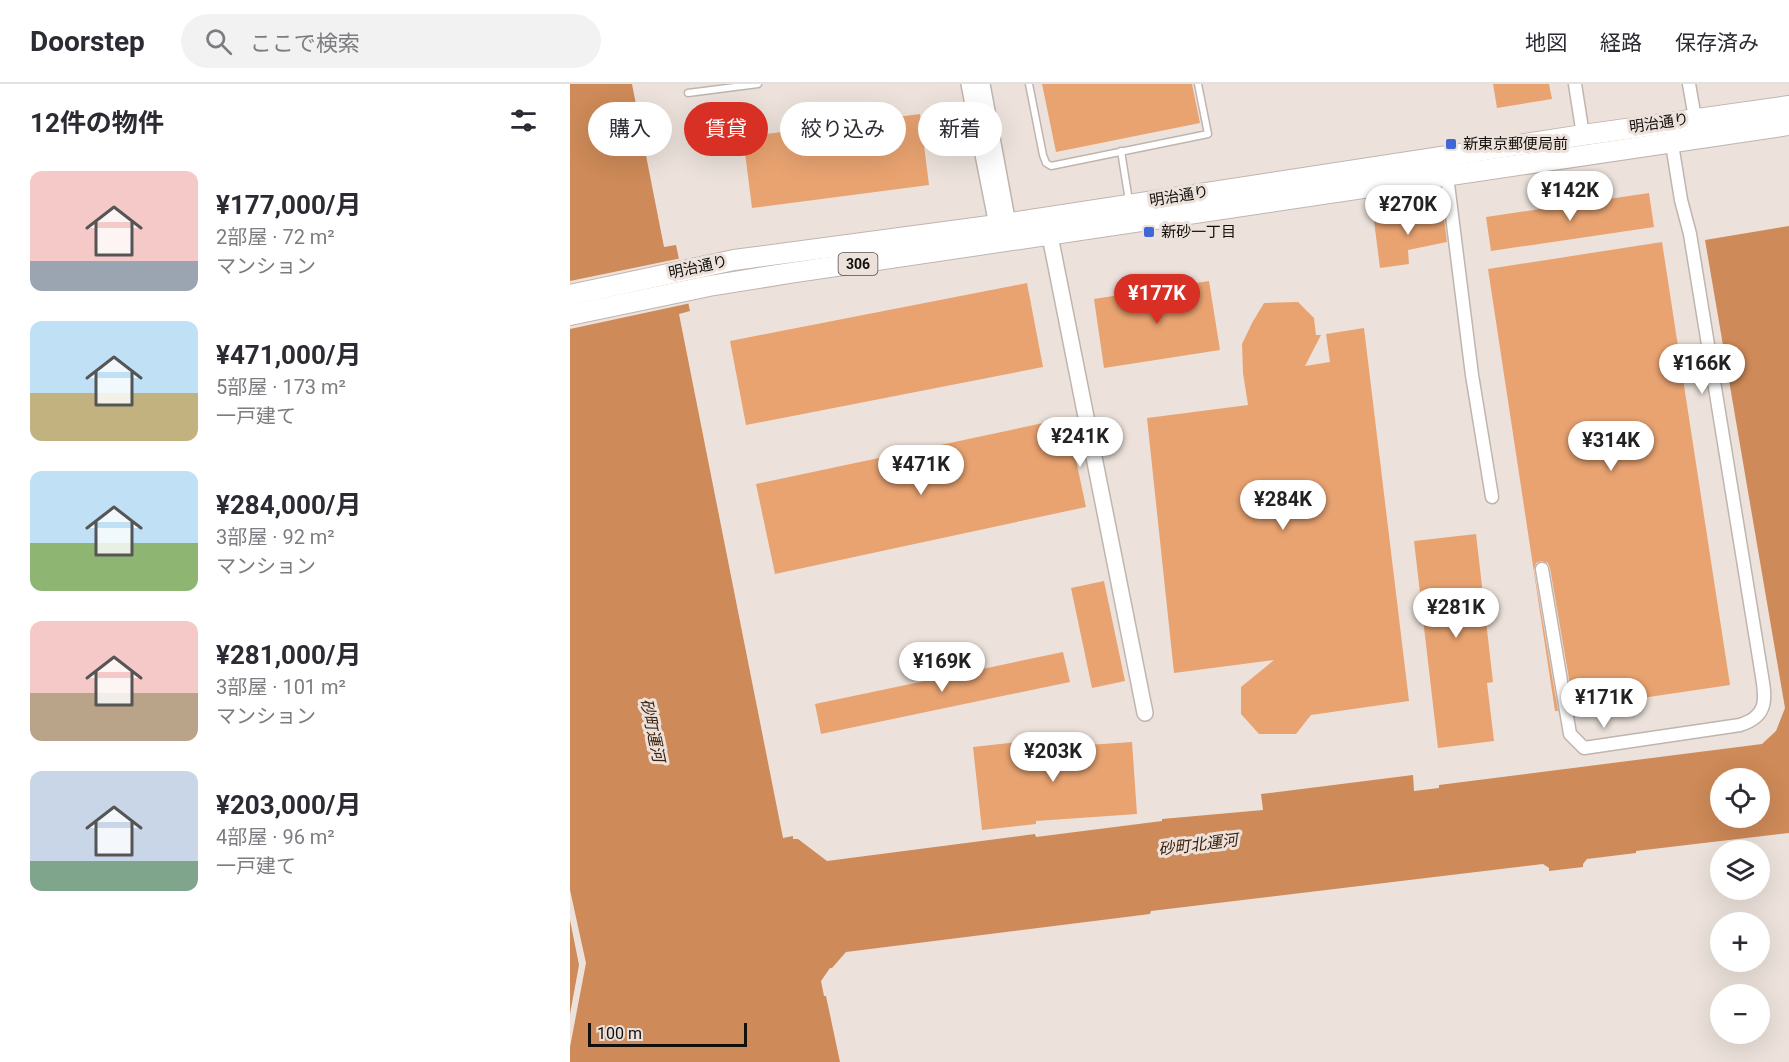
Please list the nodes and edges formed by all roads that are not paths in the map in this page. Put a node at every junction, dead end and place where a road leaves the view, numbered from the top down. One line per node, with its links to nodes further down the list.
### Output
1 (758, 84): 8 (lane)
2 (969, 84): 19 (street)
3 (982, 84): 19 (street)
4 (1029, 84): 15 (lane)
5 (1198, 84): 15 (lane)
6 (1575, 84): 13 (street)
7 (1689, 84): 10 (street)
8 (688, 93)
9 (1789, 106): 10 (main road, 明治通り / 306)
10 (1695, 118): 11 (main road, 明治通り / 306)
11 (1668, 122): 13 (main road, 明治通り / 306); 14 (street)
12 (1789, 125): 14 (main road, 明治通り / 306)
13 (1582, 135): 17 (main road, 明治通り / 306)
14 (1672, 142): 16 (main road, 明治通り / 306); 23 (street)
15 (1121, 151): 17 (lane)
16 (1447, 176): 18 (main road, 明治通り / 306); 22 (street)
17 (1129, 204): 18 (main road, 明治通り / 306)
18 (1048, 226): 19 (main road, 明治通り / 306); 24 (street)
19 (1004, 230): 20 (main road, 明治通り / 306); 21 (main road, 明治通り / 306)
20 (570, 295)
21 (570, 315)
22 (1492, 497)
23 (1542, 569)
24 (1145, 713)

